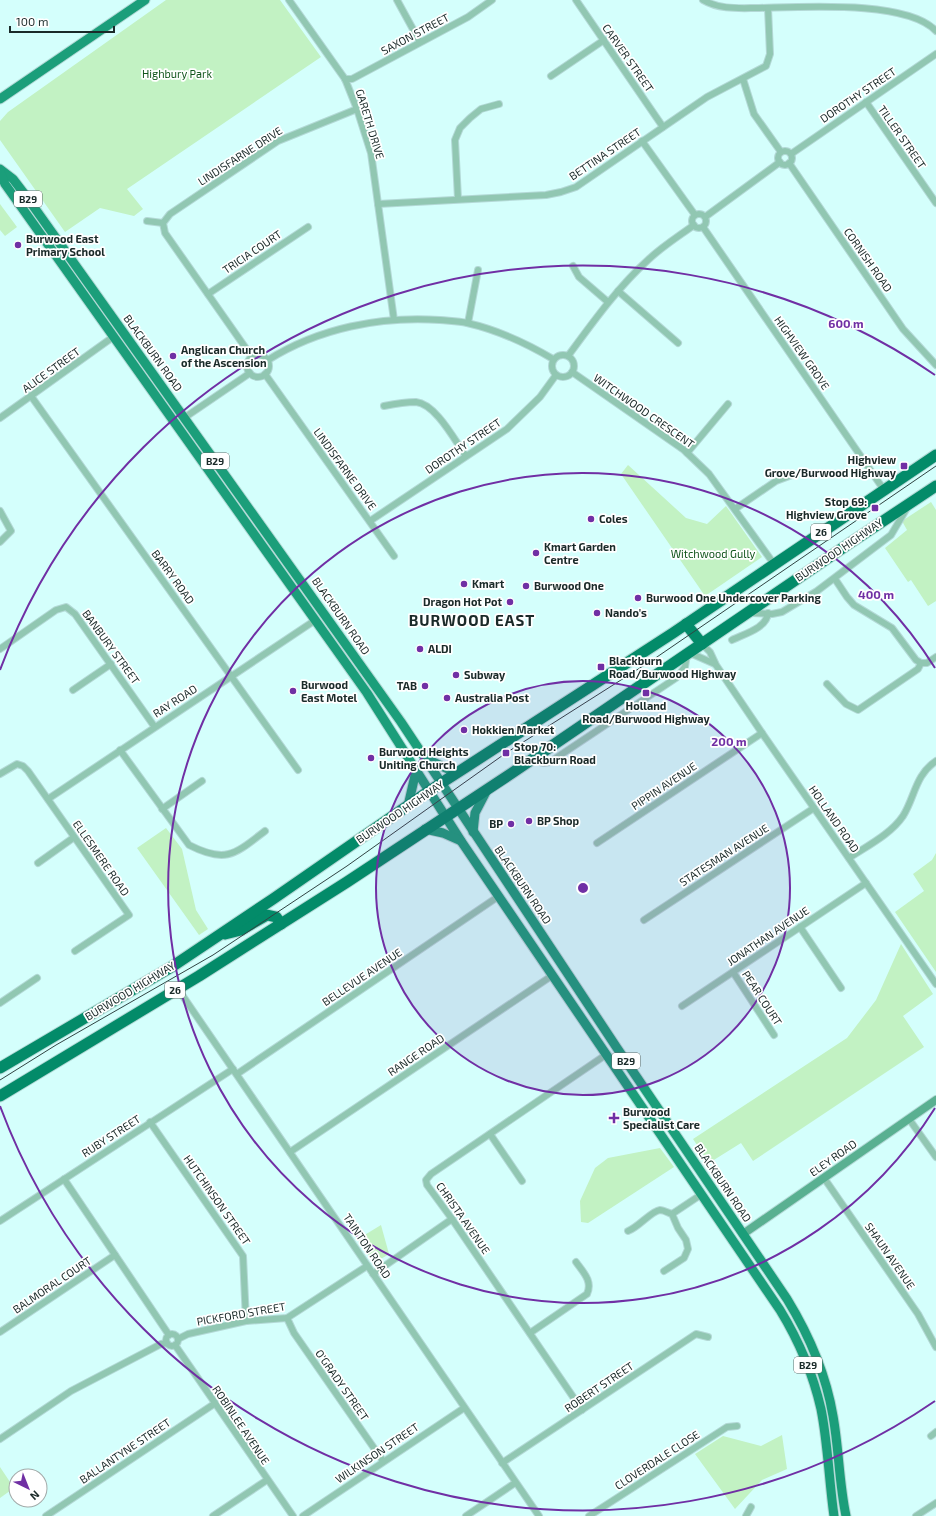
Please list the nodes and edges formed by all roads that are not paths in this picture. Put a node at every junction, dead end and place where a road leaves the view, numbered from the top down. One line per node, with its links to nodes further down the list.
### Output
1 (145, 0): 16 (main road)
2 (289, 0): 15 (street, GARETH DRIVE)
3 (396, 0): 11 (street)
4 (492, 0): 11 (street, SAXON STREET)
5 (576, 0): 10 (street, CARVER STREET)
6 (702, 0): 8 (street)
7 (839, 3): 8 (street); 9 (street)
8 (768, 8): 14 (street, BETTINA STREET)
9 (936, 31)
10 (604, 40): 13 (street); 20 (street, CARVER STREET)
11 (420, 42): 15 (street, SAXON STREET)
12 (936, 54): 17 (street, DOROTHY STREET)
13 (552, 76)
14 (743, 79): 20 (street, BETTINA STREET); 22 (street)
15 (345, 80): 19 (street, GARETH DRIVE)
16 (0, 99)
17 (866, 102): 23 (street, DOROTHY STREET); 28 (street, TILLER STREET)
18 (500, 104): 27 (street)
19 (357, 109): 29 (street, GARETH DRIVE); 33 (street, LINDISFARNE DRIVE)
20 (663, 127): 21 (street, BETTINA STREET)
21 (642, 141): 27 (street, BETTINA STREET); 30 (street)
22 (781, 152): 23 (street); 24 (street)
23 (791, 154): 25 (street)
24 (780, 162): 25 (street); 31 (street)
25 (789, 163): 51 (street, CORNISH ROAD)
26 (0, 171): 44 (main road, BLACKBURN ROAD / B29); 45 (main road, BLACKBURN ROAD / B29)
27 (458, 199): 29 (street, BETTINA STREET)
28 (936, 203)
29 (378, 204): 42 (street, GARETH DRIVE)
30 (695, 216): 31 (street); 34 (street)
31 (704, 217): 35 (street)
32 (147, 221): 33 (street)
33 (164, 223): 40 (street)
34 (694, 225): 35 (street); 39 (street)
35 (703, 226): 67 (street, HIGHVIEW GROVE)
36 (308, 227): 40 (street, TRICIA COURT)
37 (573, 266): 41 (street)
38 (478, 270): 43 (street)
39 (618, 291): 41 (street); 46 (street)
40 (208, 294): 48 (street)
41 (608, 302): 47 (street)
42 (394, 320): 43 (street); 50 (street)
43 (468, 323): 49 (street)
44 (122, 330): 45 (main road); 60 (main road, BLACKBURN ROAD / B29)
45 (114, 337): 56 (street, ALICE STREET); 61 (main road, BLACKBURN ROAD / B29)
46 (678, 343)
47 (568, 356): 49 (street); 52 (street)
48 (252, 357): 50 (street); 53 (street)
49 (554, 359): 55 (street)
50 (268, 360): 54 (street)
51 (936, 365)
52 (572, 372): 55 (street); 62 (street, WITCHWOOD CRESCENT)
53 (250, 373): 54 (street); 60 (street)
54 (265, 374): 71 (street, LINDISFARNE DRIVE)
55 (556, 375): 64 (street, DOROTHY STREET)
56 (31, 396): 59 (street, ALICE STREET); 89 (street, BARRY ROAD)
57 (728, 404): 62 (street)
58 (384, 406): 64 (street)
59 (0, 418)
60 (184, 418): 61 (main road); 76 (main road, BLACKBURN ROAD / B29)
61 (175, 424): 79 (main road, BLACKBURN ROAD / B29)
62 (687, 453): 69 (street, WITCHWOOD CRESCENT)
63 (936, 455): 67 (highway, BURWOOD HIGHWAY / 26)
64 (466, 456): 71 (street, DOROTHY STREET)
65 (792, 475): 69 (street)
66 (936, 486): 68 (highway, BURWOOD HIGHWAY / 26)
67 (884, 490): 74 (highway, BURWOOD HIGHWAY / 26)
68 (911, 502): 75 (street, BURWOOD HIGHWAY); 77 (highway, BURWOOD HIGHWAY / 26)
69 (735, 509): 74 (street, WITCHWOOD CRESCENT)
70 (0, 511): 72 (street)
71 (370, 521): 73 (street, LINDISFARNE DRIVE)
72 (0, 542)
73 (394, 556)
74 (774, 564): 80 (highway, BURWOOD HIGHWAY / 26)
75 (835, 579): 78 (street, BURWOOD HIGHWAY); 86 (street)
76 (325, 613): 79 (main road); 95 (main road, BLACKBURN ROAD / B29)
77 (749, 613): 78 (street, BURWOOD HIGHWAY); 82 (highway, BURWOOD HIGHWAY / 26)
78 (768, 613): 81 (street)
79 (314, 620): 89 (street, RAY ROAD); 98 (main road, BLACKBURN ROAD / B29)
80 (686, 624): 82 (highway); 100 (highway, BURWOOD HIGHWAY / 26)
81 (732, 640)
82 (702, 644): 84 (highway, BURWOOD HIGHWAY / 26); 88 (street, HOLLAND ROAD)
83 (0, 649): 87 (street, BANBURY STREET)
84 (688, 654): 88 (street, HOLLAND ROAD); 103 (highway, BURWOOD HIGHWAY / 26)
85 (936, 657): 86 (street)
86 (921, 663): 90 (street)
87 (111, 664): 91 (street); 92 (street, BANBURY STREET)
88 (716, 665): 93 (street, HOLLAND ROAD)
89 (231, 676): 92 (street, RAY ROAD); 97 (street, BARRY ROAD)
90 (827, 684)
91 (73, 690)
92 (154, 726): 94 (street, RAY ROAD)
93 (762, 733): 107 (street, HOLLAND ROAD); 116 (street, PIPPIN AVENUE)
94 (120, 750): 105 (street, RAY ROAD); 108 (street)
95 (425, 758): 100 (main road); 102 (main road, BLACKBURN ROAD / B29)
96 (936, 761): 117 (street)
97 (298, 770)
98 (416, 771): 104 (main road, BLACKBURN ROAD / B29); 106 (main road)
99 (0, 774): 105 (street, ELLESMERE ROAD)
100 (456, 774): 102 (highway, BURWOOD HIGHWAY / 26)
101 (202, 781): 108 (street)
102 (442, 783): 104 (highway, BURWOOD HIGHWAY / 26); 109 (main road, BLACKBURN ROAD / B29)
103 (487, 790): 109 (highway, BURWOOD HIGHWAY / 26); 113 (main road)
104 (429, 791): 106 (highway, BURWOOD HIGHWAY / 26); 110 (main road, BLACKBURN ROAD / B29)
105 (48, 799): 114 (street, ELLESMERE ROAD)
106 (408, 806): 124 (highway, BURWOOD HIGHWAY / 26)
107 (814, 808): 117 (street, HOLLAND ROAD); 121 (street, STATESMAN AVENUE)
108 (162, 809): 112 (street)
109 (458, 809): 110 (highway, BURWOOD HIGHWAY / 26); 113 (main road, BLACKBURN ROAD / B29)
110 (446, 816): 111 (highway, BURWOOD HIGHWAY / 26); 115 (main road, BLACKBURN ROAD / B29)
111 (425, 830): 115 (main road); 122 (highway, BURWOOD HIGHWAY / 26)
112 (265, 831)
113 (473, 832): 135 (main road, BLACKBURN ROAD / B29)
114 (73, 838): 118 (street); 125 (street, ELLESMERE ROAD)
115 (461, 841): 120 (main road, BLACKBURN ROAD / B29)
116 (597, 844)
117 (849, 858): 119 (street, HOLLAND ROAD)
118 (38, 863)
119 (866, 883): 123 (street, JONATHAN AVENUE); 129 (street, HOLLAND ROAD)
120 (499, 896): 127 (main road, BLACKBURN ROAD / B29); 138 (street, BELLEVUE AVENUE)
121 (644, 920)
122 (281, 924): 124 (highway); 131 (highway, BURWOOD HIGHWAY / 26)
123 (800, 928): 126 (street, JONATHAN AVENUE); 130 (street)
124 (218, 936): 137 (highway, BURWOOD HIGHWAY / 26)
125 (75, 951)
126 (733, 972): 133 (street, JONATHAN AVENUE); 134 (street, PEAR COURT)
127 (553, 975): 136 (main road, BLACKBURN ROAD / B29); 144 (street, RANGE ROAD)
128 (37, 978): 132 (street)
129 (936, 984)
130 (841, 988)
131 (178, 989): 138 (street, TAINTON ROAD); 139 (highway, BURWOOD HIGHWAY / 26)
132 (0, 1003)
133 (682, 1006)
134 (774, 1035)
135 (617, 1048): 136 (main road); 154 (main road, BLACKBURN ROAD / B29)
136 (607, 1054): 143 (street, CHRISTA AVENUE); 149 (main road, BLACKBURN ROAD / B29)
137 (0, 1068)
138 (235, 1072): 142 (street, RUBY STREET); 144 (street, TAINTON ROAD)
139 (0, 1096)
140 (936, 1100): 141 (main road, ELEY ROAD)
141 (909, 1119): 145 (street); 147 (main road, ELEY ROAD)
142 (150, 1122): 146 (street, RUBY STREET); 162 (street, HUTCHINSON STREET)
143 (490, 1134): 148 (street); 151 (street, CHRISTA AVENUE)
144 (290, 1152): 158 (street, TAINTON ROAD)
145 (936, 1157)
146 (64, 1178): 152 (street, RUBY STREET); 156 (street)
147 (824, 1178): 154 (main road, ELEY ROAD); 169 (street, SHAUN AVENUE)
148 (522, 1181)
149 (702, 1194): 150 (street); 155 (main road, BLACKBURN ROAD / B29)
150 (672, 1214): 153 (street); 159 (street)
151 (452, 1219): 160 (street); 164 (street, CHRISTA AVENUE)
152 (0, 1221)
153 (628, 1231)
154 (743, 1234): 155 (main road); 177 (main road, BLACKBURN ROAD / B29)
155 (734, 1240): 190 (main road, BLACKBURN ROAD / B29)
156 (115, 1255): 163 (street, BALMORAL COURT); 165 (street)
157 (576, 1262): 164 (street)
158 (367, 1266): 160 (street, TAINTON ROAD); 161 (street, PICKFORD STREET)
159 (664, 1271)
160 (373, 1274): 171 (street, TAINTON ROAD)
161 (287, 1318): 162 (street, PICKFORD STREET); 175 (street, O'GRADY STREET)
162 (246, 1321): 167 (street, PICKFORD STREET)
163 (0, 1332)
164 (530, 1333): 172 (street, CHRISTA AVENUE)
165 (168, 1334): 167 (street); 168 (street)
166 (708, 1337): 172 (street, ROBERT STREET)
167 (176, 1342): 168 (street); 170 (street, ROBINLEE AVENUE)
168 (167, 1343): 174 (street)
169 (936, 1347)
170 (214, 1404): 178 (street, ROBINLEE AVENUE); 182 (street, BALLANTYNE STREET)
171 (464, 1408): 175 (street, WILKINSON STREET); 176 (street, TAINTON ROAD)
172 (582, 1410): 176 (street, ROBERT STREET)
173 (736, 1426): 188 (street, CLOVERDALE CLOSE)
174 (0, 1439)
175 (382, 1461): 185 (street, WILKINSON STREET)
176 (502, 1463): 179 (street, TAINTON ROAD)
177 (840, 1474): 191 (main road); 192 (main road, BLACKBURN ROAD / B29)
178 (267, 1480): 183 (street); 184 (street, ROBINLEE AVENUE)
179 (515, 1483): 186 (street); 187 (street, TAINTON ROAD)
180 (936, 1503): 193 (street)
181 (751, 1507): 189 (street)
182 (46, 1516)
183 (213, 1516)
184 (293, 1516)
185 (303, 1516)
186 (466, 1516)
187 (539, 1516)
188 (589, 1516)
189 (746, 1516)
190 (834, 1516)
191 (842, 1516)
192 (846, 1516)
193 (916, 1516)

